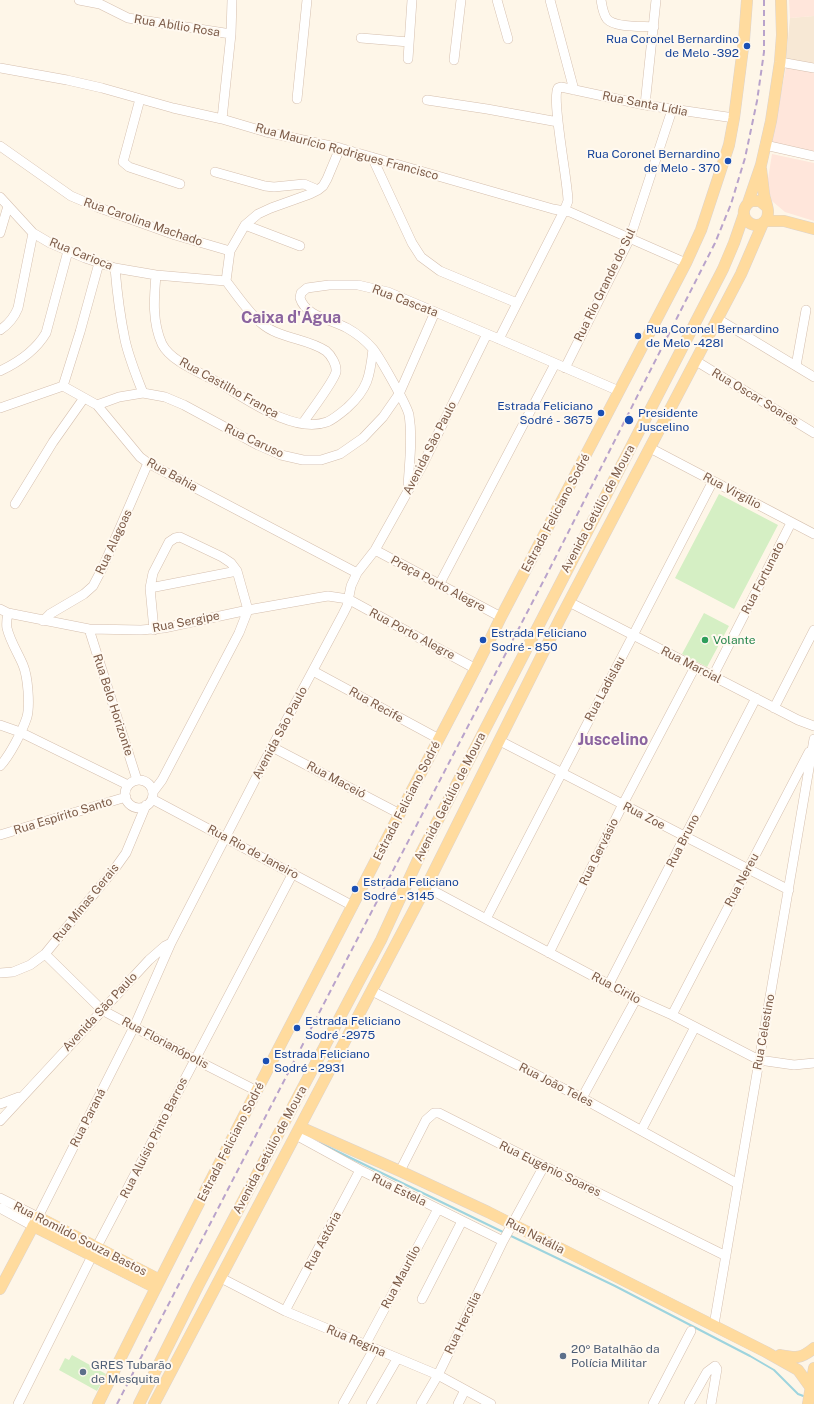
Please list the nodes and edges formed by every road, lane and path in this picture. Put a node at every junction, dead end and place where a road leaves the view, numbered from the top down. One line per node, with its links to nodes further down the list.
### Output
1 (79, 0): 13 (street, Rua Abílio Rosa)
2 (232, 0): 13 (street)
3 (307, 0): 24 (street)
4 (412, 0): 16 (street)
5 (461, 0): 18 (street)
6 (497, 0): 15 (street)
7 (550, 0): 22 (street)
8 (600, 0): 12 (street)
9 (656, 0): 12 (street)
10 (747, 0): 28 (main road, Estrada Feliciano Sodré)
11 (781, 0): 19 (main road)
12 (654, 27): 26 (street)
13 (230, 34): 29 (street)
14 (361, 38): 16 (street)
15 (508, 39)
16 (410, 42): 17 (street)
17 (408, 59)
18 (454, 60)
19 (780, 62): 21 (street); 31 (main road)
20 (0, 68): 23 (street, Rua Maurício Rodrigues Francisco)
21 (814, 68)
22 (574, 90): 26 (street, Rua Santa Lídia); 30 (street, Rua Santa Lídia)
23 (140, 99): 29 (street, Rua Maurício Rodrigues Francisco); 38 (street)
24 (297, 99)
25 (427, 100): 30 (street)
26 (645, 105): 27 (street, Rua Santa Lídia)
27 (672, 110): 28 (street, Rua Santa Lídia); 52 (street, Rua Rio Grande do Sul)
28 (734, 118): 57 (main road, Estrada Feliciano Sodré)
29 (222, 119): 33 (street, Rua Maurício Rodrigues Francisco)
30 (558, 122): 44 (street)
31 (766, 145): 35 (street); 36 (main road)
32 (0, 146): 55 (street, Rua Carolina Machado)
33 (340, 148): 34 (street, Rua Maurício Rodrigues Francisco); 39 (street)
34 (372, 156): 44 (street, Rua Maurício Rodrigues Francisco); 61 (street)
35 (814, 156)
36 (761, 164): 41 (main road); 43 (main road)
37 (215, 172): 39 (street)
38 (180, 184)
39 (318, 190): 48 (street)
40 (0, 197): 42 (street, Rua Carioca)
41 (748, 203): 43 (main road); 45 (main road)
42 (8, 206): 50 (street); 51 (street, Rua Carioca)
43 (767, 208): 46 (main road); 47 (main road)
44 (564, 211): 52 (street, Rua Maurício Rodrigues Francisco); 61 (street)
45 (744, 214): 47 (main road); 123 (main road, Avenida Getúlio de Moura)
46 (784, 221): 47 (main road); 49 (main road)
47 (764, 222): 64 (main road, Avenida Getúlio de Moura)
48 (245, 225): 53 (street); 55 (street)
49 (814, 229)
50 (0, 233)
51 (33, 233): 54 (street, Rua Carioca); 65 (street)
52 (630, 238): 57 (street, Rua Maurício Rodrigues Francisco); 72 (street, Rua Rio Grande do Sul)
53 (300, 246)
54 (68, 251): 56 (street, Rua Carioca); 73 (street)
55 (230, 251): 60 (street)
56 (99, 263): 58 (street, Rua Carioca); 75 (street)
57 (686, 263): 76 (main road, Estrada Feliciano Sodré)
58 (115, 268): 59 (street, Rua Carioca); 77 (street)
59 (156, 275): 60 (street, Rua Carioca); 82 (street, Rua Castilho França)
60 (226, 281): 82 (street)
61 (517, 303): 67 (street)
62 (806, 310): 71 (street)
63 (435, 312): 66 (street, Rua Cascata); 68 (street, Rua Cascata); 78 (street, Rua Caruso)
64 (718, 319): 69 (main road, Avenida Getúlio de Moura); 71 (street)
65 (0, 330)
66 (487, 334): 67 (street, Rua Cascata); 87 (street, Avenida São Paulo)
67 (499, 339): 70 (street, Rua Cascata)
68 (372, 349): 78 (street, Rua Cascata); 82 (street, Rua Castilho França)
69 (696, 361): 83 (street, Rua Oscar Soares); 84 (main road, Avenida Getúlio de Moura)
70 (555, 364): 72 (street, Rua Cascata); 94 (street)
71 (796, 366): 74 (street)
72 (565, 368): 76 (street, Rua Cascata)
73 (0, 371)
74 (814, 377)
75 (63, 386): 79 (street, Rua Bahia); 81 (street)
76 (619, 391): 100 (main road, Estrada Feliciano Sodré)
77 (143, 393): 78 (street, Rua Caruso); 80 (street, Rua Caruso)
78 (399, 394): 87 (street, Rua Cascata)
79 (84, 398): 80 (street, Rua Bahia); 88 (street)
80 (96, 405): 85 (street, Rua Bahia)
81 (0, 408)
82 (303, 423)
83 (814, 433)
84 (650, 448): 86 (street, Rua Virgílio); 97 (main road, Avenida Getúlio de Moura)
85 (148, 463): 93 (street, Rua Bahia); 101 (street, Rua Alagoas)
86 (713, 481): 89 (street, Rua Virgílio); 105 (street, Rua Ladislau)
87 (408, 490): 91 (street, Avenida São Paulo)
88 (15, 504)
89 (791, 523): 90 (street, Rua Virgílio); 109 (street, Rua Fortunato)
90 (814, 534)
91 (376, 550): 93 (street, Avenida São Paulo); 94 (street, Praça Porto Alegre)
92 (237, 571): 95 (street); 95 (street); 98 (street)
93 (357, 573): 96 (street, Avenida São Paulo)
94 (439, 585): 100 (street, Praça Porto Alegre)
95 (150, 588): 103 (street)
96 (348, 600): 98 (street, Rua Sergipe); 107 (street, Rua Porto Alegre); 108 (street, Avenida São Paulo)
97 (569, 602): 105 (street, Rua Marcial); 116 (main road, Avenida Getúlio de Moura)
98 (248, 610): 103 (street, Rua Sergipe); 125 (street, Rua Minas Gerais)
99 (4, 611): 101 (street, Rua Sergipe); 114 (street)
100 (501, 617): 107 (main road, Estrada Feliciano Sodré)
101 (42, 621): 102 (street, Rua Sergipe)
102 (89, 629): 103 (street, Rua Sergipe); 121 (street, Rua Belo Horizonte)
103 (154, 630)
104 (814, 630): 111 (street)
105 (634, 635): 106 (street, Rua Marcial); 120 (street, Rua Ladislau)
106 (695, 667): 109 (street, Rua Marcial); 126 (street, Rua Gervásio)
107 (476, 669): 115 (main road, Estrada Feliciano Sodré)
108 (313, 671): 115 (street, Rua Recife); 118 (street, Avenida São Paulo)
109 (713, 676): 110 (street, Rua Marcial)
110 (756, 698): 111 (street, Rua Marcial); 130 (street, Rua Bruno)
111 (774, 708): 113 (street, Rua Marcial)
112 (0, 725): 114 (street)
113 (814, 726)
114 (20, 732): 119 (street); 122 (street)
115 (439, 739): 127 (main road, Estrada Feliciano Sodré)
116 (500, 741): 120 (street, Rua Zoe); 128 (main road, Avenida Getúlio de Moura)
117 (814, 742): 133 (street, Rua Nereu); 136 (street, Rua Celestino)
118 (272, 747): 127 (street, Rua Maceió); 131 (street, Avenida São Paulo)
119 (0, 766)
120 (562, 773): 126 (street, Rua Zoe); 138 (street, Rua Ladislau)
121 (137, 780): 122 (street); 125 (street)
122 (128, 785): 124 (street)
123 (454, 792): 128 (main road); 132 (main road, Avenida Getúlio de Moura)
124 (126, 797): 125 (street); 129 (street, Rua Espírito Santo)
125 (150, 799): 131 (street, Rua Rio de Janeiro); 141 (street, Rua Minas Gerais)
126 (623, 804): 130 (street, Rua Zoe); 140 (street, Rua Gervásio)
127 (400, 814): 137 (main road, Estrada Feliciano Sodré)
128 (459, 821): 135 (main road, Avenida Getúlio de Moura)
129 (0, 835)
130 (685, 837): 133 (street, Rua Zoe); 143 (street, Rua Bruno)
131 (226, 838): 134 (street, Rua Rio de Janeiro); 139 (street, Avenida São Paulo)
132 (421, 853): 135 (main road); 153 (main road, Avenida Getúlio de Moura)
133 (748, 869): 136 (street, Rua Zoe); 147 (street, Rua Nereu)
134 (293, 873): 137 (street, Rua Rio de Janeiro); 150 (street, Rua Aluísio Pinto Barros)
135 (426, 887): 138 (street, Rua Cirilo); 144 (main road, Avenida Getúlio de Moura)
136 (789, 890): 151 (street, Rua Celestino)
137 (353, 906): 155 (main road, Estrada Feliciano Sodré)
138 (486, 919): 140 (street, Rua Cirilo)
139 (171, 944): 146 (street, Avenida São Paulo); 149 (street, Rua Paraná)
140 (549, 953): 143 (street, Rua Cirilo)
141 (45, 954): 142 (street, Rua Minas Gerais); 146 (street, Rua Florianópolis)
142 (0, 973)
143 (609, 984): 145 (street, Rua Cirilo)
144 (372, 991): 154 (main road, Avenida Getúlio de Moura); 157 (street, Rua João Teles)
145 (636, 999): 147 (street, Rua Cirilo); 157 (street)
146 (102, 1010): 149 (street, Rua Florianópolis); 156 (street, Avenida São Paulo)
147 (672, 1015): 148 (street, Rua Cirilo)
148 (695, 1027): 151 (street, Rua Cirilo); 160 (street)
149 (134, 1028): 150 (street, Rua Florianópolis); 169 (street, Rua Paraná)
150 (194, 1060): 155 (street, Rua Florianópolis); 173 (street, Rua Aluísio Pinto Barros)
151 (759, 1060): 152 (street, Rua Cirilo); 165 (street, Rua Celestino)
152 (814, 1063)
153 (310, 1074): 154 (main road); 175 (main road, Avenida Getúlio de Moura)
154 (324, 1081): 161 (main road, Avenida Getúlio de Moura)
155 (257, 1090): 177 (main road, Estrada Feliciano Sodré)
156 (22, 1096): 158 (street, Avenida São Paulo); 159 (street, Avenida São Paulo)
157 (582, 1098): 160 (street, Rua João Teles)
158 (0, 1104)
159 (0, 1120)
160 (642, 1129): 165 (street, Rua João Teles)
161 (298, 1131): 163 (street, Rua Estela); 164 (main road, Rua Natália); 176 (main road, Avenida Getúlio de Moura)
162 (544, 1166): 164 (street, Rua Eugênio Soares); 171 (street, Rua Hercília); 174 (street, Rua Eugênio Soares)
163 (360, 1170): 168 (street, Rua Estela); 180 (street, Rua Astória)
164 (400, 1171): 171 (main road, Rua Natália)
165 (738, 1184): 174 (street, Rua Celestino)
166 (0, 1198): 169 (street, Rua Romildo Souza Bastos)
167 (0, 1208): 169 (street, Rua Romildo Souza Bastos)
168 (438, 1209): 170 (street, Rua Estela); 185 (street, Rua Maurílio)
169 (36, 1221): 173 (main road, Rua Romildo Souza Bastos); 178 (main road, Rua Paraná)
170 (462, 1221): 172 (street, Rua Estela); 179 (street)
171 (512, 1227): 172 (street, Rua Hercília); 182 (main road, Rua Natália)
172 (504, 1240): 191 (street, Rua Hercília)
173 (94, 1252): 177 (main road, Rua Romildo Souza Bastos); 194 (street, Rua Aluísio Pinto Barros)
174 (726, 1256): 182 (street, Rua Celestino)
175 (212, 1259): 176 (main road); 184 (main road, Avenida Getúlio de Moura)
176 (221, 1278): 180 (street, Rua Regina); 181 (main road, Avenida Getúlio de Moura)
177 (158, 1284): 195 (main road, Estrada Feliciano Sodré)
178 (0, 1289)
179 (422, 1299)
180 (285, 1311): 185 (street, Rua Regina)
181 (201, 1317): 184 (main road, Avenida Getúlio de Moura); 197 (main road, Avenida Getúlio de Moura)
182 (714, 1325): 188 (main road, Rua Natália)
183 (691, 1331): 203 (street)
184 (170, 1342): 196 (main road)
185 (365, 1345): 187 (street, Rua Regina)
186 (814, 1348): 188 (main road, Rua Natália)
187 (374, 1349): 189 (street, Rua Regina); 198 (street)
188 (766, 1352): 192 (main road, Rua Natália)
189 (397, 1359): 191 (street, Rua Regina); 199 (street)
190 (814, 1368): 192 (main road)
191 (438, 1375): 193 (street, Rua Regina); 200 (street, Rua Hercília)
192 (810, 1388): 206 (main road)
193 (465, 1390): 201 (street); 202 (street, Rua Regina)
194 (18, 1404)
195 (98, 1404)
196 (139, 1404)
197 (154, 1404)
198 (343, 1404)
199 (371, 1404)
200 (422, 1404)
201 (458, 1404)
202 (491, 1404)
203 (653, 1404)
204 (689, 1404): 205 (street)
205 (710, 1404)
206 (808, 1404)

